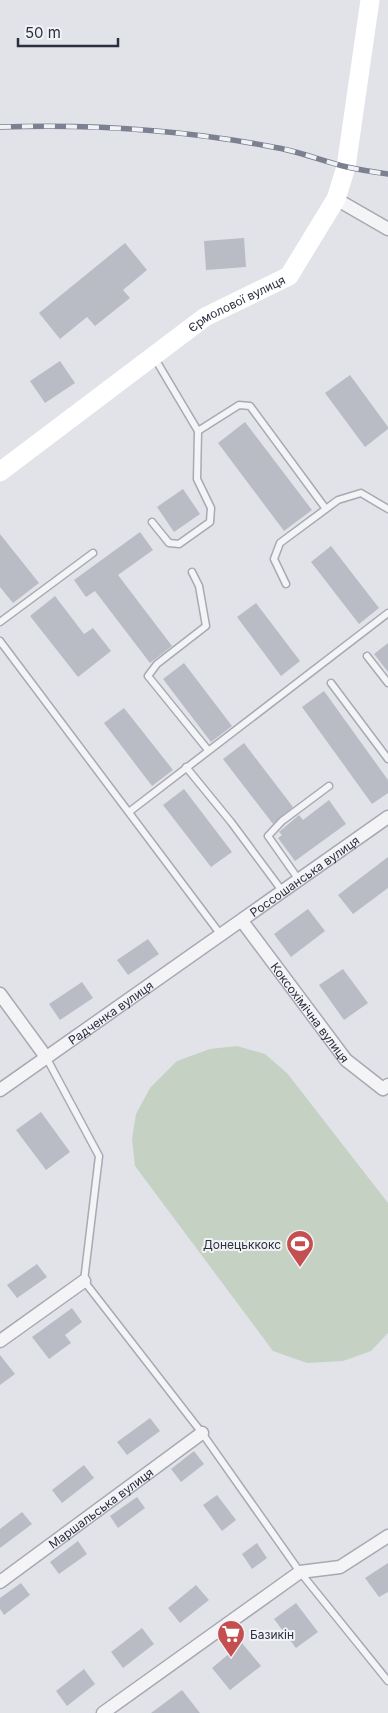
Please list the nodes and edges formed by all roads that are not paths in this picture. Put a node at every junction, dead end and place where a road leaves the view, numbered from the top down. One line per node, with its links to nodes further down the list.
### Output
1 (370, 0): 2 (street, Єрмолової вулиця)
2 (336, 199): 3 (street); 4 (street, Єрмолової вулиця)
3 (388, 229)
4 (154, 356): 5 (lane); 6 (street, Єрмолової вулиця)
5 (198, 431): 8 (lane); 9 (lane)
6 (0, 472)
7 (388, 509): 8 (lane)
8 (326, 510): 12 (lane)
9 (152, 522)
10 (93, 553): 14 (lane)
11 (192, 572): 19 (lane)
12 (286, 584)
13 (388, 613): 19 (lane)
14 (0, 622)
15 (0, 641): 23 (lane)
16 (367, 656): 18 (lane)
17 (331, 683): 20 (lane)
18 (388, 683)
19 (208, 750): 21 (lane)
20 (388, 760)
21 (186, 767): 23 (lane); 26 (lane)
22 (329, 786): 25 (lane)
23 (129, 812): 28 (lane)
24 (388, 817): 25 (street, Россошанська вулиця)
25 (299, 880): 26 (street, Россошанська вулиця)
26 (283, 892): 27 (street, Россошанська вулиця)
27 (242, 921): 28 (street, Россошанська вулиця); 31 (street, Коксохімічна вулиця)
28 (221, 935): 30 (street, Радченка вулиця)
29 (0, 994): 30 (street)
30 (46, 1057): 32 (street, Радченка вулиця); 33 (lane)
31 (388, 1085)
32 (0, 1090)
33 (84, 1281): 34 (street); 35 (lane)
34 (0, 1341)
35 (202, 1433): 37 (lane); 38 (street, Маршальська вулиця)
36 (388, 1536): 37 (street)
37 (300, 1572): 39 (lane); 40 (street)
38 (0, 1582)
39 (388, 1681)
40 (103, 1713)

